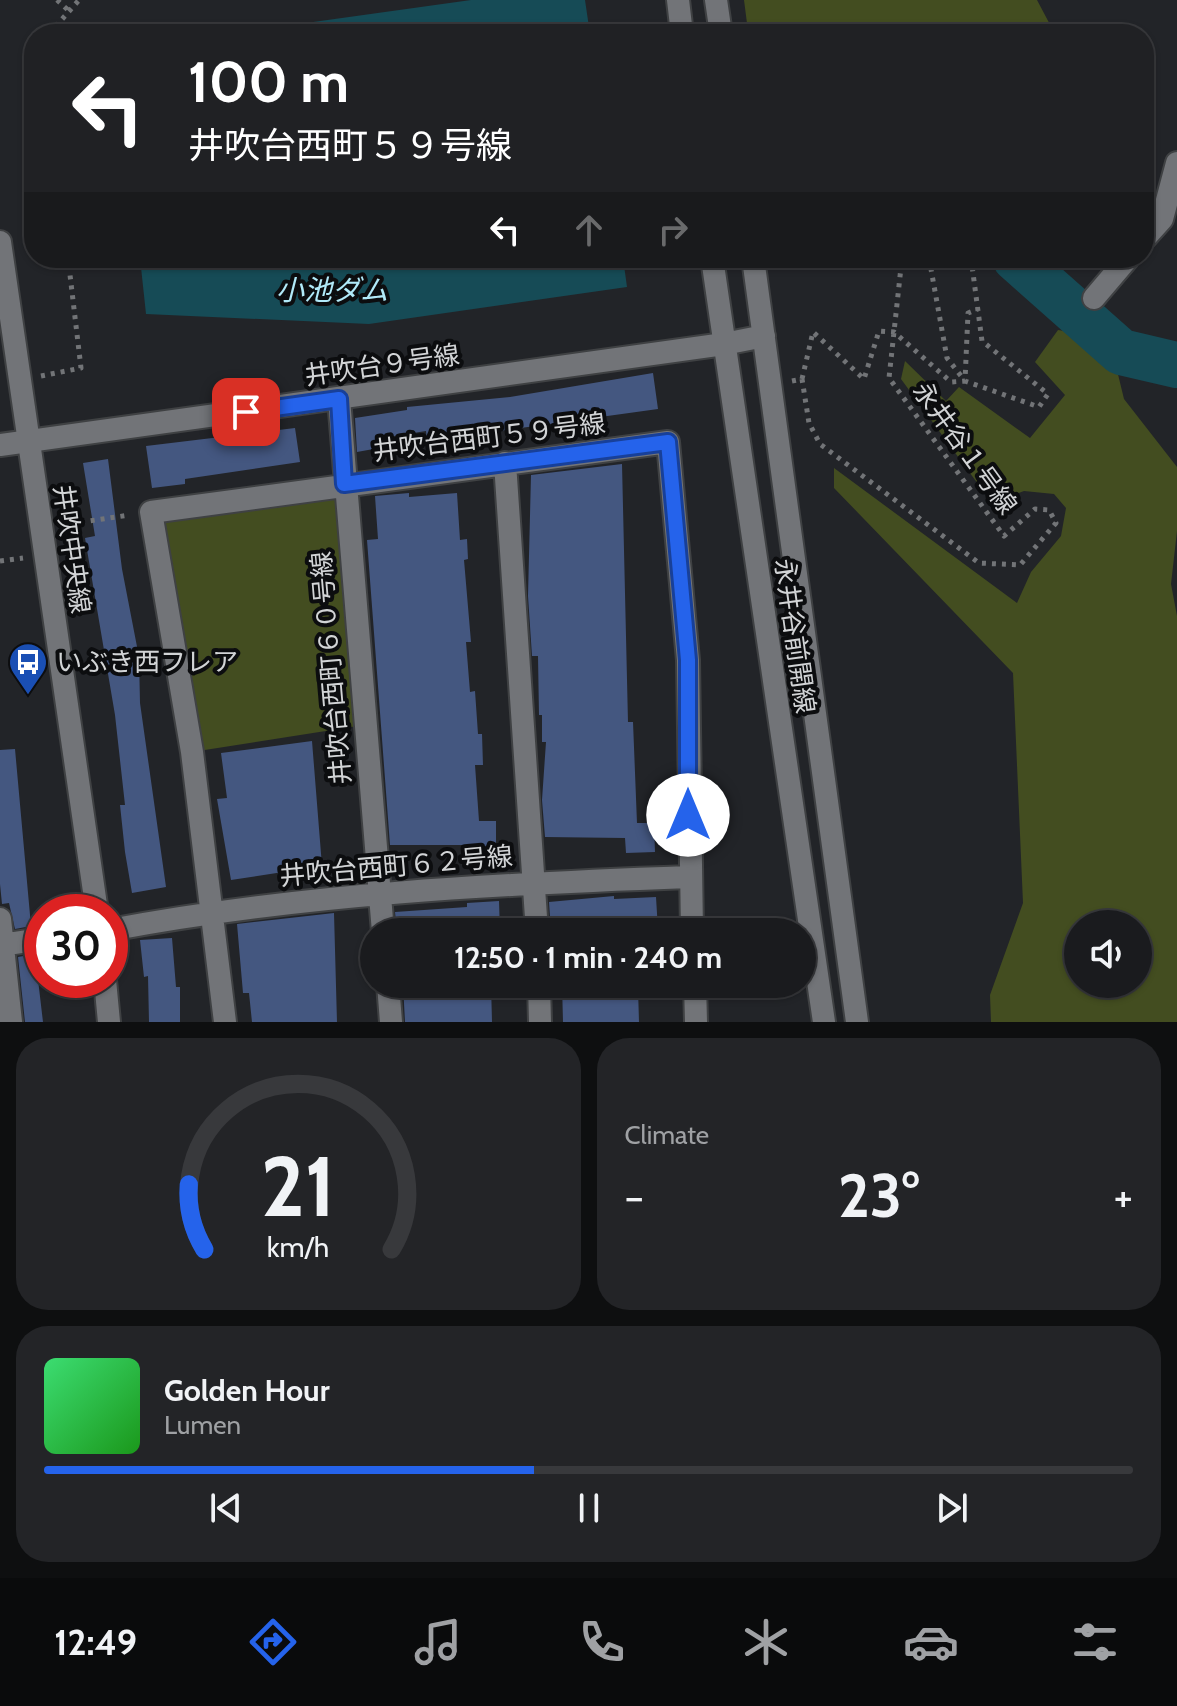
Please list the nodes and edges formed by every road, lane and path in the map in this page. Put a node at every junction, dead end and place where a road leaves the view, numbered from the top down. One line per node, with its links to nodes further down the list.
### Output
1 (57, 0): 5 (path)
2 (79, 0): 5 (path)
3 (678, 0): 7 (street)
4 (716, 0): 8 (street)
5 (69, 11): 6 (path)
6 (58, 24)
7 (681, 24)
8 (720, 24)
9 (1177, 163): 10 (street)
10 (1154, 228)
11 (0, 242): 25 (street, 井吹中央線)
12 (69, 268): 25 (path)
13 (713, 268): 23 (street, 永井谷前開線)
14 (754, 268): 22 (street, 永井谷前開線)
15 (901, 268): 21 (path, 永井谷１号線)
16 (931, 268): 26 (path, 永井谷１号線)
17 (972, 268): 20 (path, 永井谷１号線)
18 (1120, 268): 19 (street)
19 (1094, 298)
20 (978, 309): 26 (path); 26 (path, 永井谷１号線)
21 (894, 332): 24 (path); 24 (path, 永井谷１号線); 26 (path)
22 (764, 336): 23 (street, 井吹台９号線); 27 (street, 永井谷前開線)
23 (724, 344): 28 (street, 井吹台９号線); 57 (street, 永井谷前開線)
24 (802, 379): 27 (path)
25 (19, 380): 29 (street, 井吹中央線)
26 (965, 381)
27 (772, 384): 58 (street, 永井谷前開線)
28 (339, 399): 29 (street, 井吹台９号線); 32 (street, 井吹台西町６０号線)
29 (28, 441): 30 (street, 井吹台９号線); 34 (street, 井吹中央線)
30 (0, 445)
31 (505, 463): 32 (street, 井吹台西町５９号線); 35 (street, 井吹台西町５９号線); 36 (street)
32 (344, 484): 33 (street, 井吹台西町５９号線); 37 (street, 井吹台西町６０号線)
33 (151, 512): 34 (path); 39 (street)
34 (41, 528): 38 (street, 井吹中央線)
35 (689, 877): 36 (street, 井吹台西町６２号線); 42 (street, 井吹台西町５９号線)
36 (535, 882): 37 (street, 井吹台西町６２号線); 41 (street)
37 (379, 893): 39 (street, 井吹台西町６２号線); 40 (street, 井吹台西町６０号線)
38 (94, 894)
39 (213, 911): 44 (street, 井吹台西町６２号線); 53 (street)
40 (382, 918)
41 (536, 918)
42 (691, 918)
43 (0, 919): 46 (street)
44 (128, 927)
45 (24, 942): 46 (street)
46 (2, 945): 51 (street)
47 (107, 998): 52 (street)
48 (389, 998): 54 (street)
49 (539, 998): 55 (street)
50 (695, 998): 56 (street)
51 (11, 1022)
52 (109, 1022)
53 (225, 1022)
54 (391, 1022)
55 (540, 1022)
56 (696, 1022)
57 (824, 1022)
58 (857, 1022)

